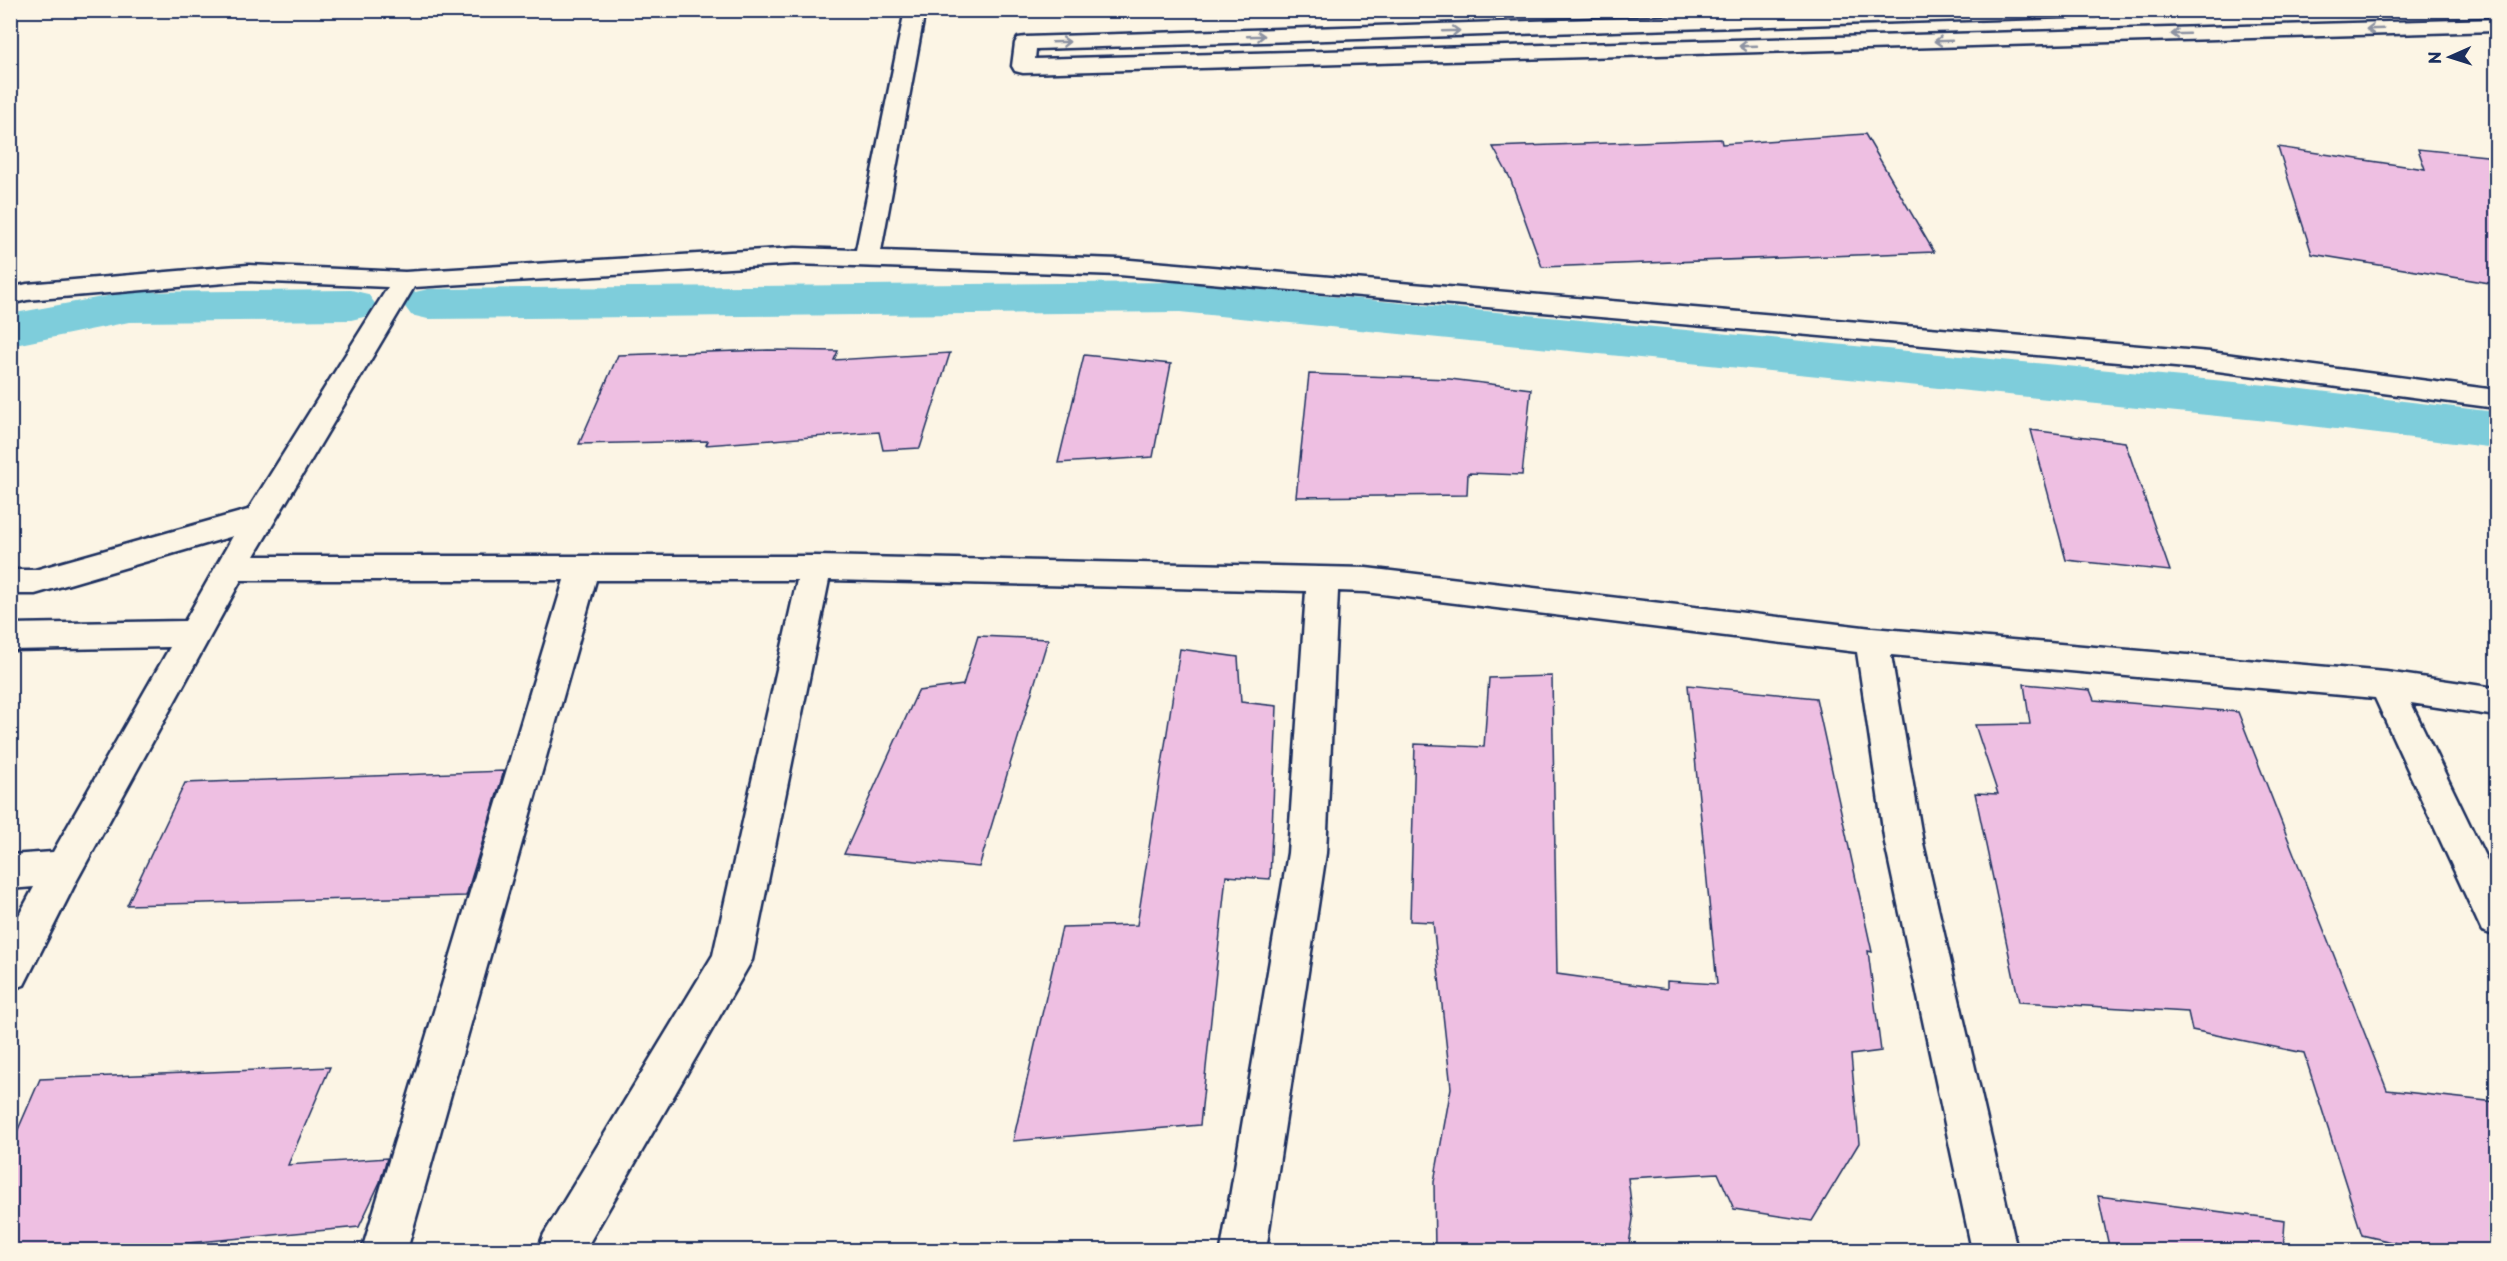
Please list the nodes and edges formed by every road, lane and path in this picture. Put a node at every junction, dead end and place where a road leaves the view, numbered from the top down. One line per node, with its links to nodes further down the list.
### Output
1 (915, 10): 11 (street)
2 (1387, 10): 7 (street)
3 (2095, 10): 4 (street)
4 (1960, 13): 5 (street); 8 (street)
5 (1888, 14): 7 (street, one-way to 5); 9 (street)
6 (2496, 26): 8 (street, one-way to 8)
7 (1394, 32): 10 (street); 10 (street, one-way to 7)
8 (1977, 40): 9 (street, one-way to 9)
9 (1912, 42): 10 (street, one-way to 10)
10 (1399, 56)
11 (867, 258): 12 (street); 14 (street)
12 (405, 280): 13 (street); 15 (street)
13 (10, 296)
14 (2496, 399)
15 (259, 518): 16 (street); 20 (street)
16 (231, 568): 18 (street); 21 (street)
17 (816, 568): 18 (street); 19 (street); 31 (street)
18 (583, 569): 30 (street)
19 (1323, 578): 23 (street); 32 (street)
20 (10, 582)
21 (194, 634): 22 (street); 26 (street)
22 (10, 637)
23 (1872, 641): 24 (street); 33 (street)
24 (2386, 686): 25 (street); 28 (street)
25 (2496, 702)
26 (64, 868): 27 (street); 29 (street)
27 (10, 872)
28 (2496, 919)
29 (10, 972)
30 (384, 1251)
31 (560, 1251)
32 (1243, 1251)
33 (1994, 1251)

